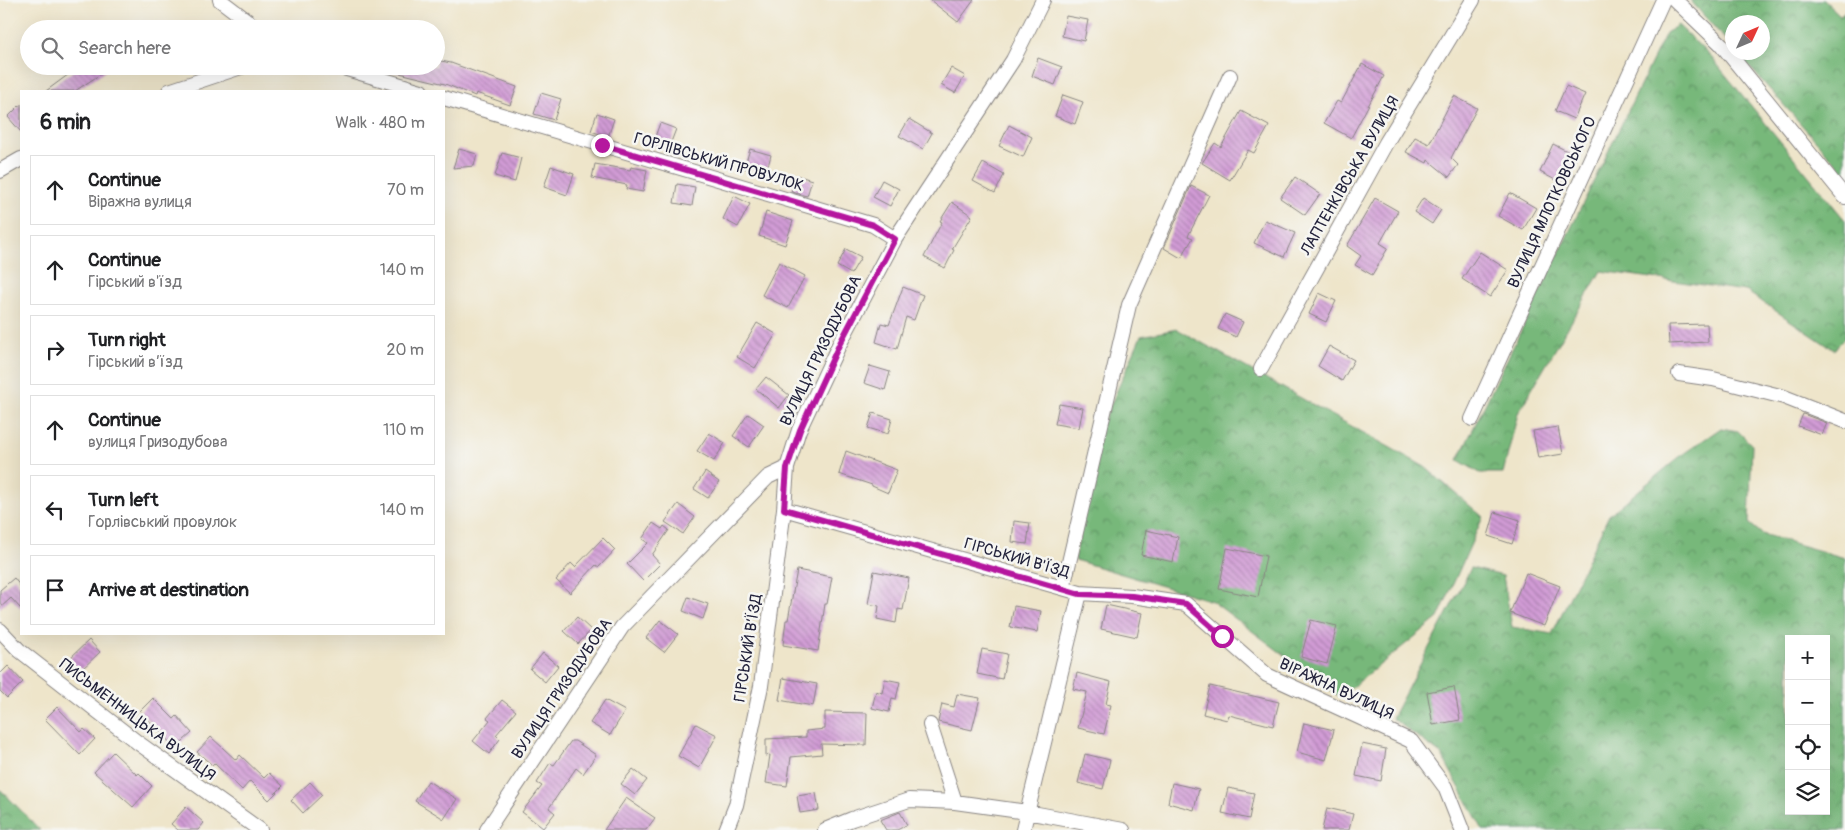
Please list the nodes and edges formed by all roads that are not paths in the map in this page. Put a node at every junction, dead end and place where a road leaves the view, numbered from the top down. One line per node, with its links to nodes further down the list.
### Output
1 (220, 0): 6 (street)
2 (1043, 0): 16 (street, ВУЛИЦЯ ГРИЗОДУБОВА)
3 (1472, 0): 17 (street, ЛАПТЕНКІВСЬКА ВУЛИЦЯ)
4 (1663, 0): 19 (street, ВУЛИЦЯ МЛОТКОВСЬКОГО)
5 (1675, 0): 15 (street)
6 (246, 20)
7 (217, 75): 10 (street)
8 (367, 75): 11 (street)
9 (1230, 76): 23 (street)
10 (172, 90)
11 (418, 90)
12 (445, 98): 16 (street, ГОРЛІВСЬКИЙ ПРОВУЛОК)
13 (20, 160): 14 (street)
14 (0, 171)
15 (1845, 197)
16 (895, 239): 21 (street, ВУЛИЦЯ ГРИЗОДУБОВА)
17 (1261, 369)
18 (1679, 374): 20 (street)
19 (1472, 419)
20 (1845, 421)
21 (787, 468): 22 (street, ГІРСЬКИЙ В’ЇЗД); 30 (street, ВУЛИЦЯ ГРИЗОДУБОВА)
22 (784, 509): 23 (street, ГІРСЬКИЙ В'ЇЗД); 31 (street, ГІРСЬКИЙ В’ЇЗД)
23 (1062, 588): 24 (street, ГІРСЬКИЙ В'ЇЗД)
24 (1080, 594): 28 (street, ГІРСЬКИЙ В'ЇЗД); 35 (street, ВІРАЖНА ВУЛИЦЯ)
25 (0, 630): 29 (street, ПИСЬМЕННИЦЬКА ВУЛИЦЯ)
26 (930, 725): 27 (street)
27 (955, 802): 28 (street); 32 (street)
28 (1027, 812): 33 (street, ГІРСЬКИЙ В'ЇЗД); 34 (street)
29 (260, 830)
30 (487, 830)
31 (726, 830)
32 (825, 830)
33 (1023, 830)
34 (1123, 830)
35 (1462, 830)

